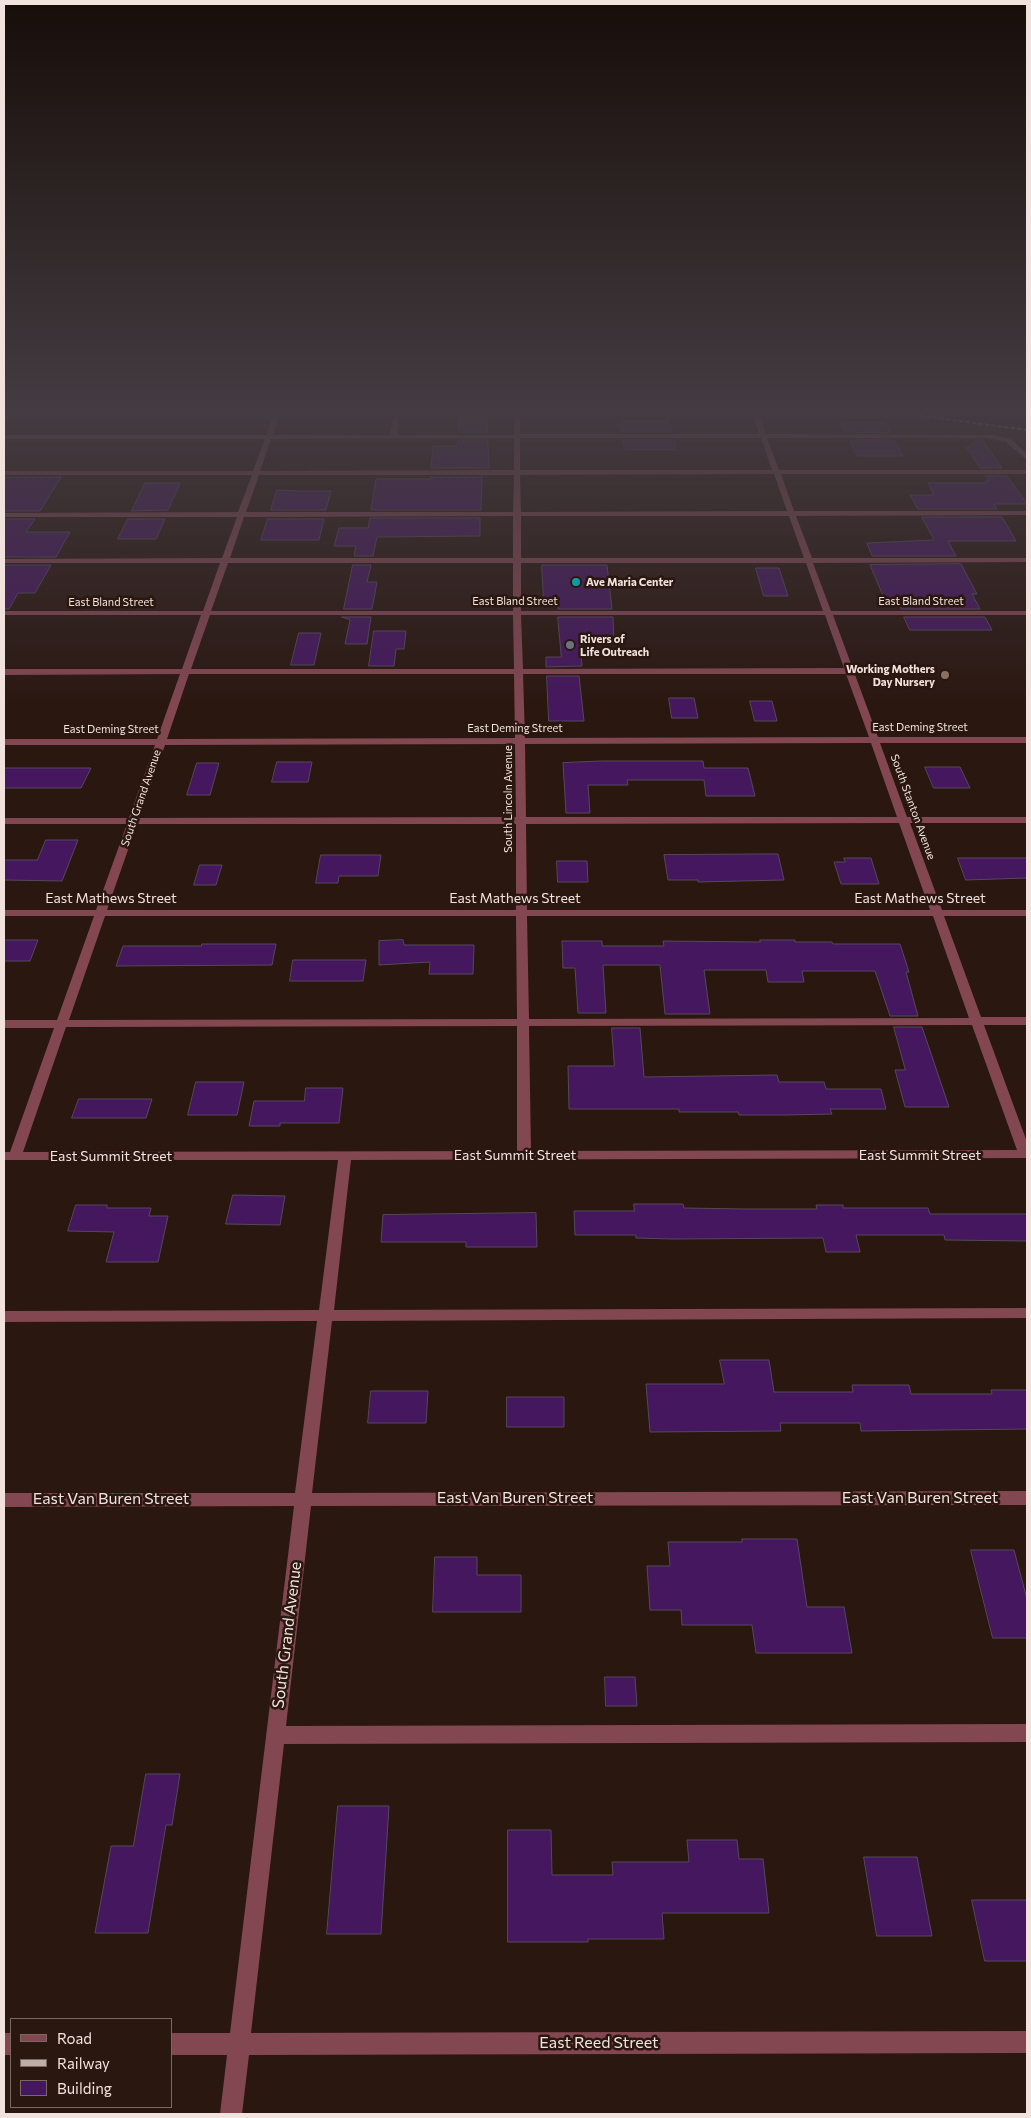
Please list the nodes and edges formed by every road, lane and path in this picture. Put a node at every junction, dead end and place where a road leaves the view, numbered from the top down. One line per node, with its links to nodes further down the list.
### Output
1 (791, 513): 2 (street); 4 (street); 8 (street, South Stanton Avenue)
2 (1027, 513)
3 (241, 514): 4 (street); 5 (street); 6 (street, South Grand Avenue)
4 (517, 514): 7 (street, South Lincoln Avenue)
5 (4, 515)
6 (225, 560): 7 (street); 10 (street); 14 (street, South Grand Avenue)
7 (517, 560): 8 (street); 11 (street, South Lincoln Avenue)
8 (808, 560): 9 (street); 12 (street, South Stanton Avenue)
9 (1027, 560)
10 (4, 561)
11 (517, 612): 12 (street, East Bland Street); 14 (street, East Bland Street); 18 (street, South Lincoln Avenue)
12 (827, 612): 15 (street, East Bland Street); 19 (street, South Stanton Avenue)
13 (4, 613): 14 (street, East Bland Street)
14 (206, 613): 17 (street, South Grand Avenue)
15 (1027, 613)
16 (4, 672): 17 (street)
17 (186, 672): 18 (street); 24 (street, South Grand Avenue)
18 (519, 672): 19 (street); 22 (street, South Lincoln Avenue)
19 (849, 672): 20 (street, South Stanton Avenue)
20 (875, 740): 21 (street, East Deming Street); 22 (street, East Deming Street); 26 (street, South Stanton Avenue)
21 (1027, 740)
22 (520, 741): 24 (street, East Deming Street); 25 (street, South Lincoln Avenue)
23 (4, 742): 24 (street, East Deming Street)
24 (161, 742): 29 (street, South Grand Avenue)
25 (521, 820): 26 (street); 29 (street); 34 (street, South Lincoln Avenue)
26 (904, 820): 27 (street); 30 (street, South Stanton Avenue)
27 (1027, 820)
28 (4, 821): 29 (street)
29 (133, 821): 33 (street, South Grand Avenue)
30 (937, 912): 31 (street, East Mathews Street); 34 (street, East Mathews Street); 35 (street, South Stanton Avenue)
31 (1027, 912)
32 (4, 913): 33 (street, East Mathews Street)
33 (101, 913): 34 (street, East Mathews Street); 39 (street, South Grand Avenue)
34 (521, 913): 37 (street, South Lincoln Avenue)
35 (977, 1021): 36 (street); 37 (street); 40 (street, South Stanton Avenue)
36 (1027, 1021)
37 (522, 1022): 39 (street); 41 (street, South Lincoln Avenue)
38 (4, 1024): 39 (street)
39 (62, 1024): 42 (street, South Grand Avenue)
40 (1026, 1154): 41 (street, East Summit Street)
41 (524, 1155): 43 (street, East Summit Street)
42 (9, 1156): 43 (street, East Summit Street)
43 (345, 1156): 45 (street, South Grand Avenue)
44 (1027, 1313): 45 (street)
45 (326, 1315): 46 (street); 48 (street, South Grand Avenue)
46 (4, 1316)
47 (1027, 1498): 48 (street, East Van Buren Street)
48 (303, 1499): 49 (street, East Van Buren Street); 51 (street, South Grand Avenue)
49 (4, 1500)
50 (1027, 1733): 51 (street)
51 (276, 1735): 54 (street, South Grand Avenue)
52 (1027, 2042): 54 (street, East Reed Street)
53 (172, 2044): 54 (street, East Reed Street)
54 (239, 2044): 55 (street, South Grand Avenue)
55 (231, 2114)

